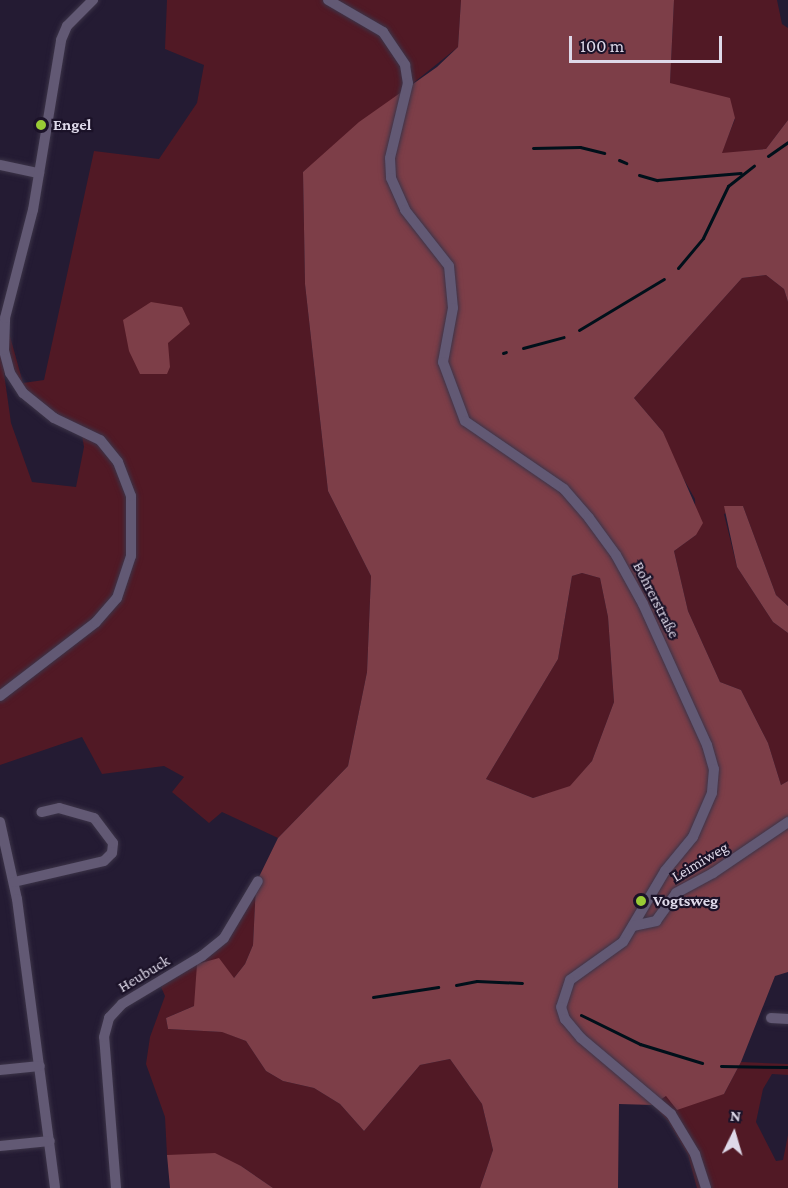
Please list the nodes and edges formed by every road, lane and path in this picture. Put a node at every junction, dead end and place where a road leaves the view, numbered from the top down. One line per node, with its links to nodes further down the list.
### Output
1 (93, 0): 4 (street)
2 (328, 0): 11 (street, Bohrerstraße)
3 (0, 165): 4 (street)
4 (39, 173): 5 (street)
5 (0, 696)
6 (41, 812): 10 (street)
7 (0, 822): 10 (street)
8 (788, 822): 11 (street, Leimiweg)
9 (258, 881): 19 (street, Heubuck)
10 (14, 882): 14 (street)
11 (633, 926): 20 (street, Bohrerstraße)
12 (771, 1018): 13 (street)
13 (788, 1018)
14 (40, 1066): 15 (street); 16 (street)
15 (0, 1070)
16 (50, 1141): 17 (street); 18 (street)
17 (0, 1146)
18 (55, 1188)
19 (116, 1188)
20 (706, 1188)

